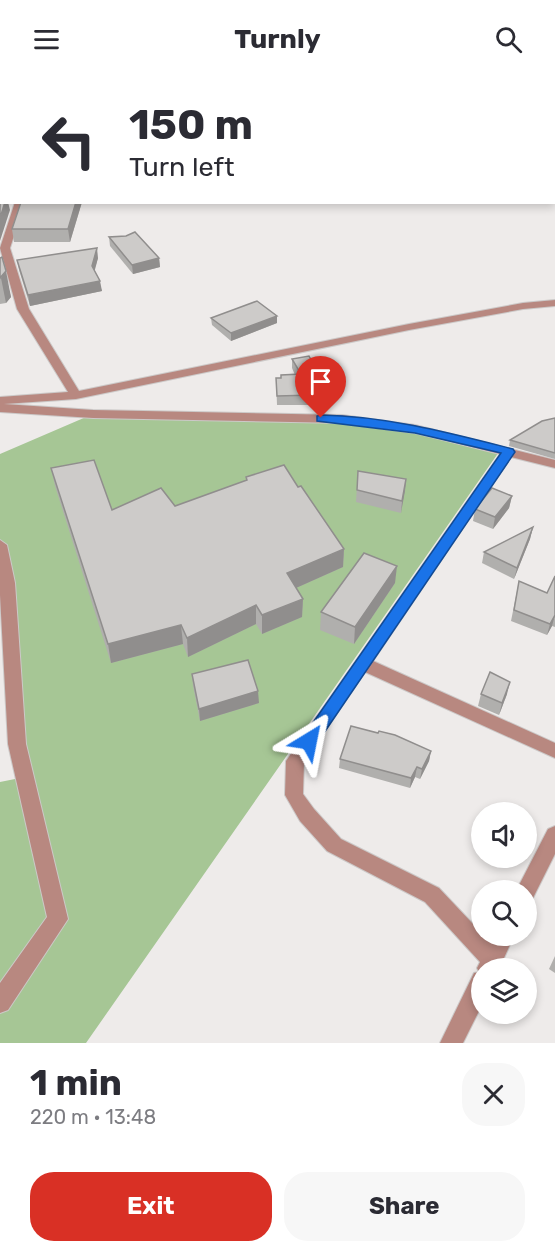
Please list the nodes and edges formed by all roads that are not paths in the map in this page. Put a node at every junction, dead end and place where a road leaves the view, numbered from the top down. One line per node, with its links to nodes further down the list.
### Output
1 (19, 204): 2 (street)
2 (3, 252): 4 (street)
3 (555, 303): 4 (street)
4 (76, 395): 5 (street)
5 (0, 401)
6 (0, 408): 7 (street)
7 (508, 452): 8 (street); 10 (street)
8 (555, 464)
9 (0, 545): 15 (street)
10 (364, 664): 11 (street); 14 (street)
11 (555, 751)
12 (555, 836): 13 (street)
13 (532, 880)
14 (485, 958)
15 (0, 1002)
16 (471, 1004): 17 (street)
17 (452, 1043)

